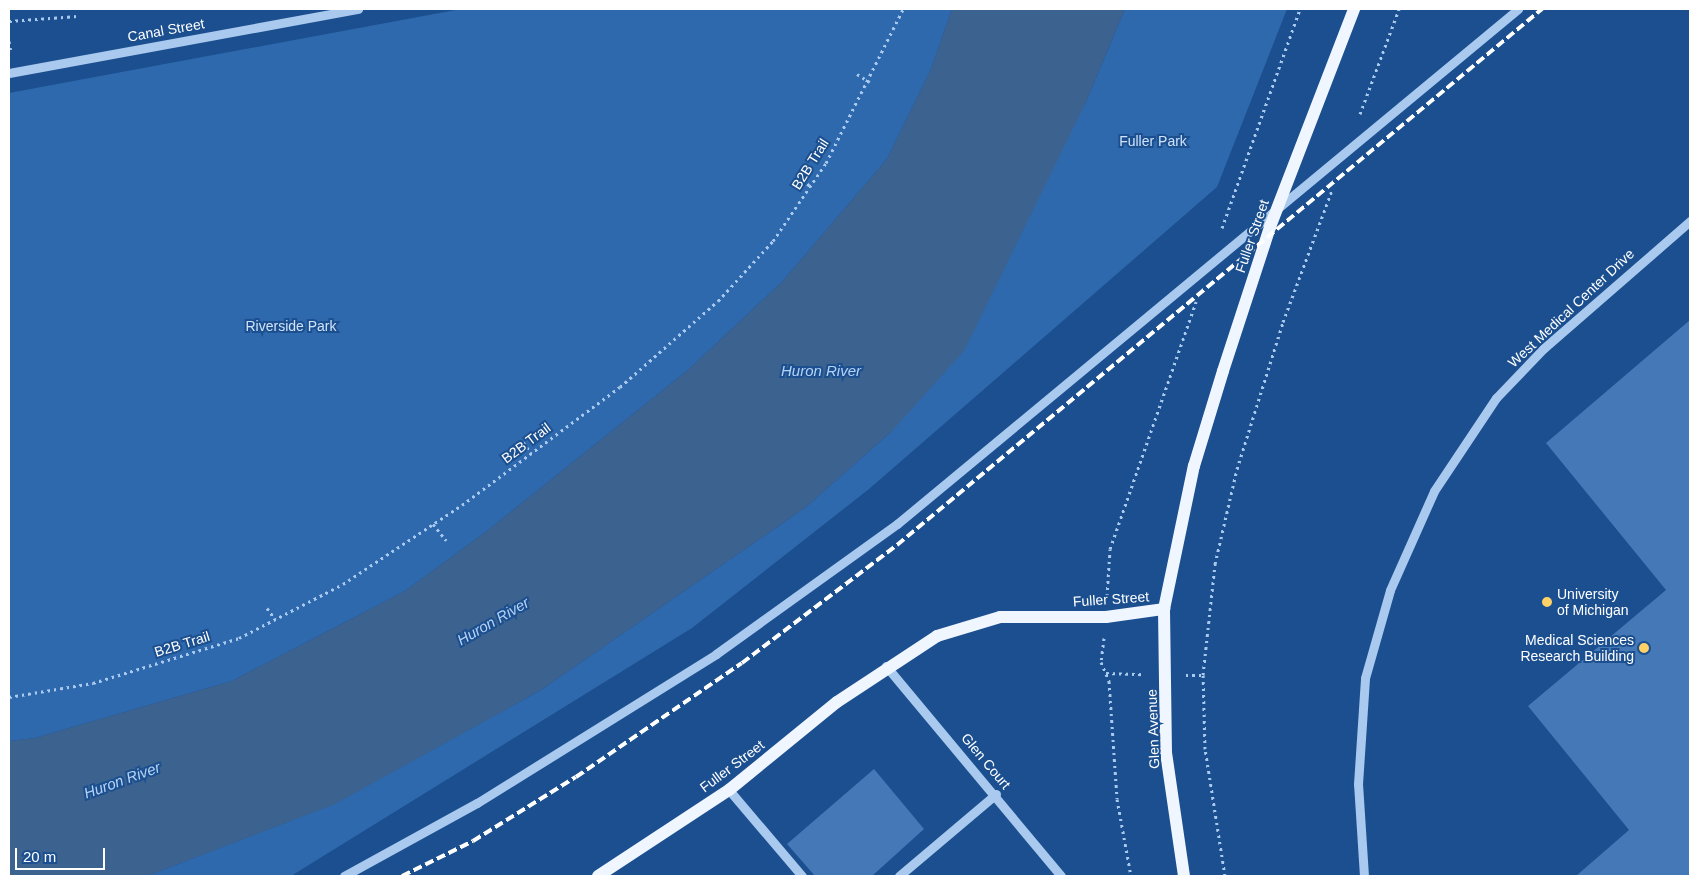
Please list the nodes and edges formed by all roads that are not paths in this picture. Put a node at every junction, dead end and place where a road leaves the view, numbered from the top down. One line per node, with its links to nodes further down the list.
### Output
1 (358, 9): 4 (street, Canal Street)
2 (1354, 9): 6 (main road, Fuller Street)
3 (1518, 9): 10 (street)
4 (9, 74)
5 (1690, 221): 16 (street, West Medical Center Drive)
6 (1164, 609): 7 (main road, Fuller Street); 15 (main road, Glen Avenue)
7 (886, 666): 8 (main road, Fuller Street); 9 (street, Glen Court)
8 (729, 790): 11 (main road, Fuller Street); 12 (street)
9 (996, 794): 13 (street); 14 (street, Glen Court)
10 (344, 876)
11 (598, 876)
12 (802, 876)
13 (899, 876)
14 (1060, 876)
15 (1184, 876)
16 (1364, 876)

